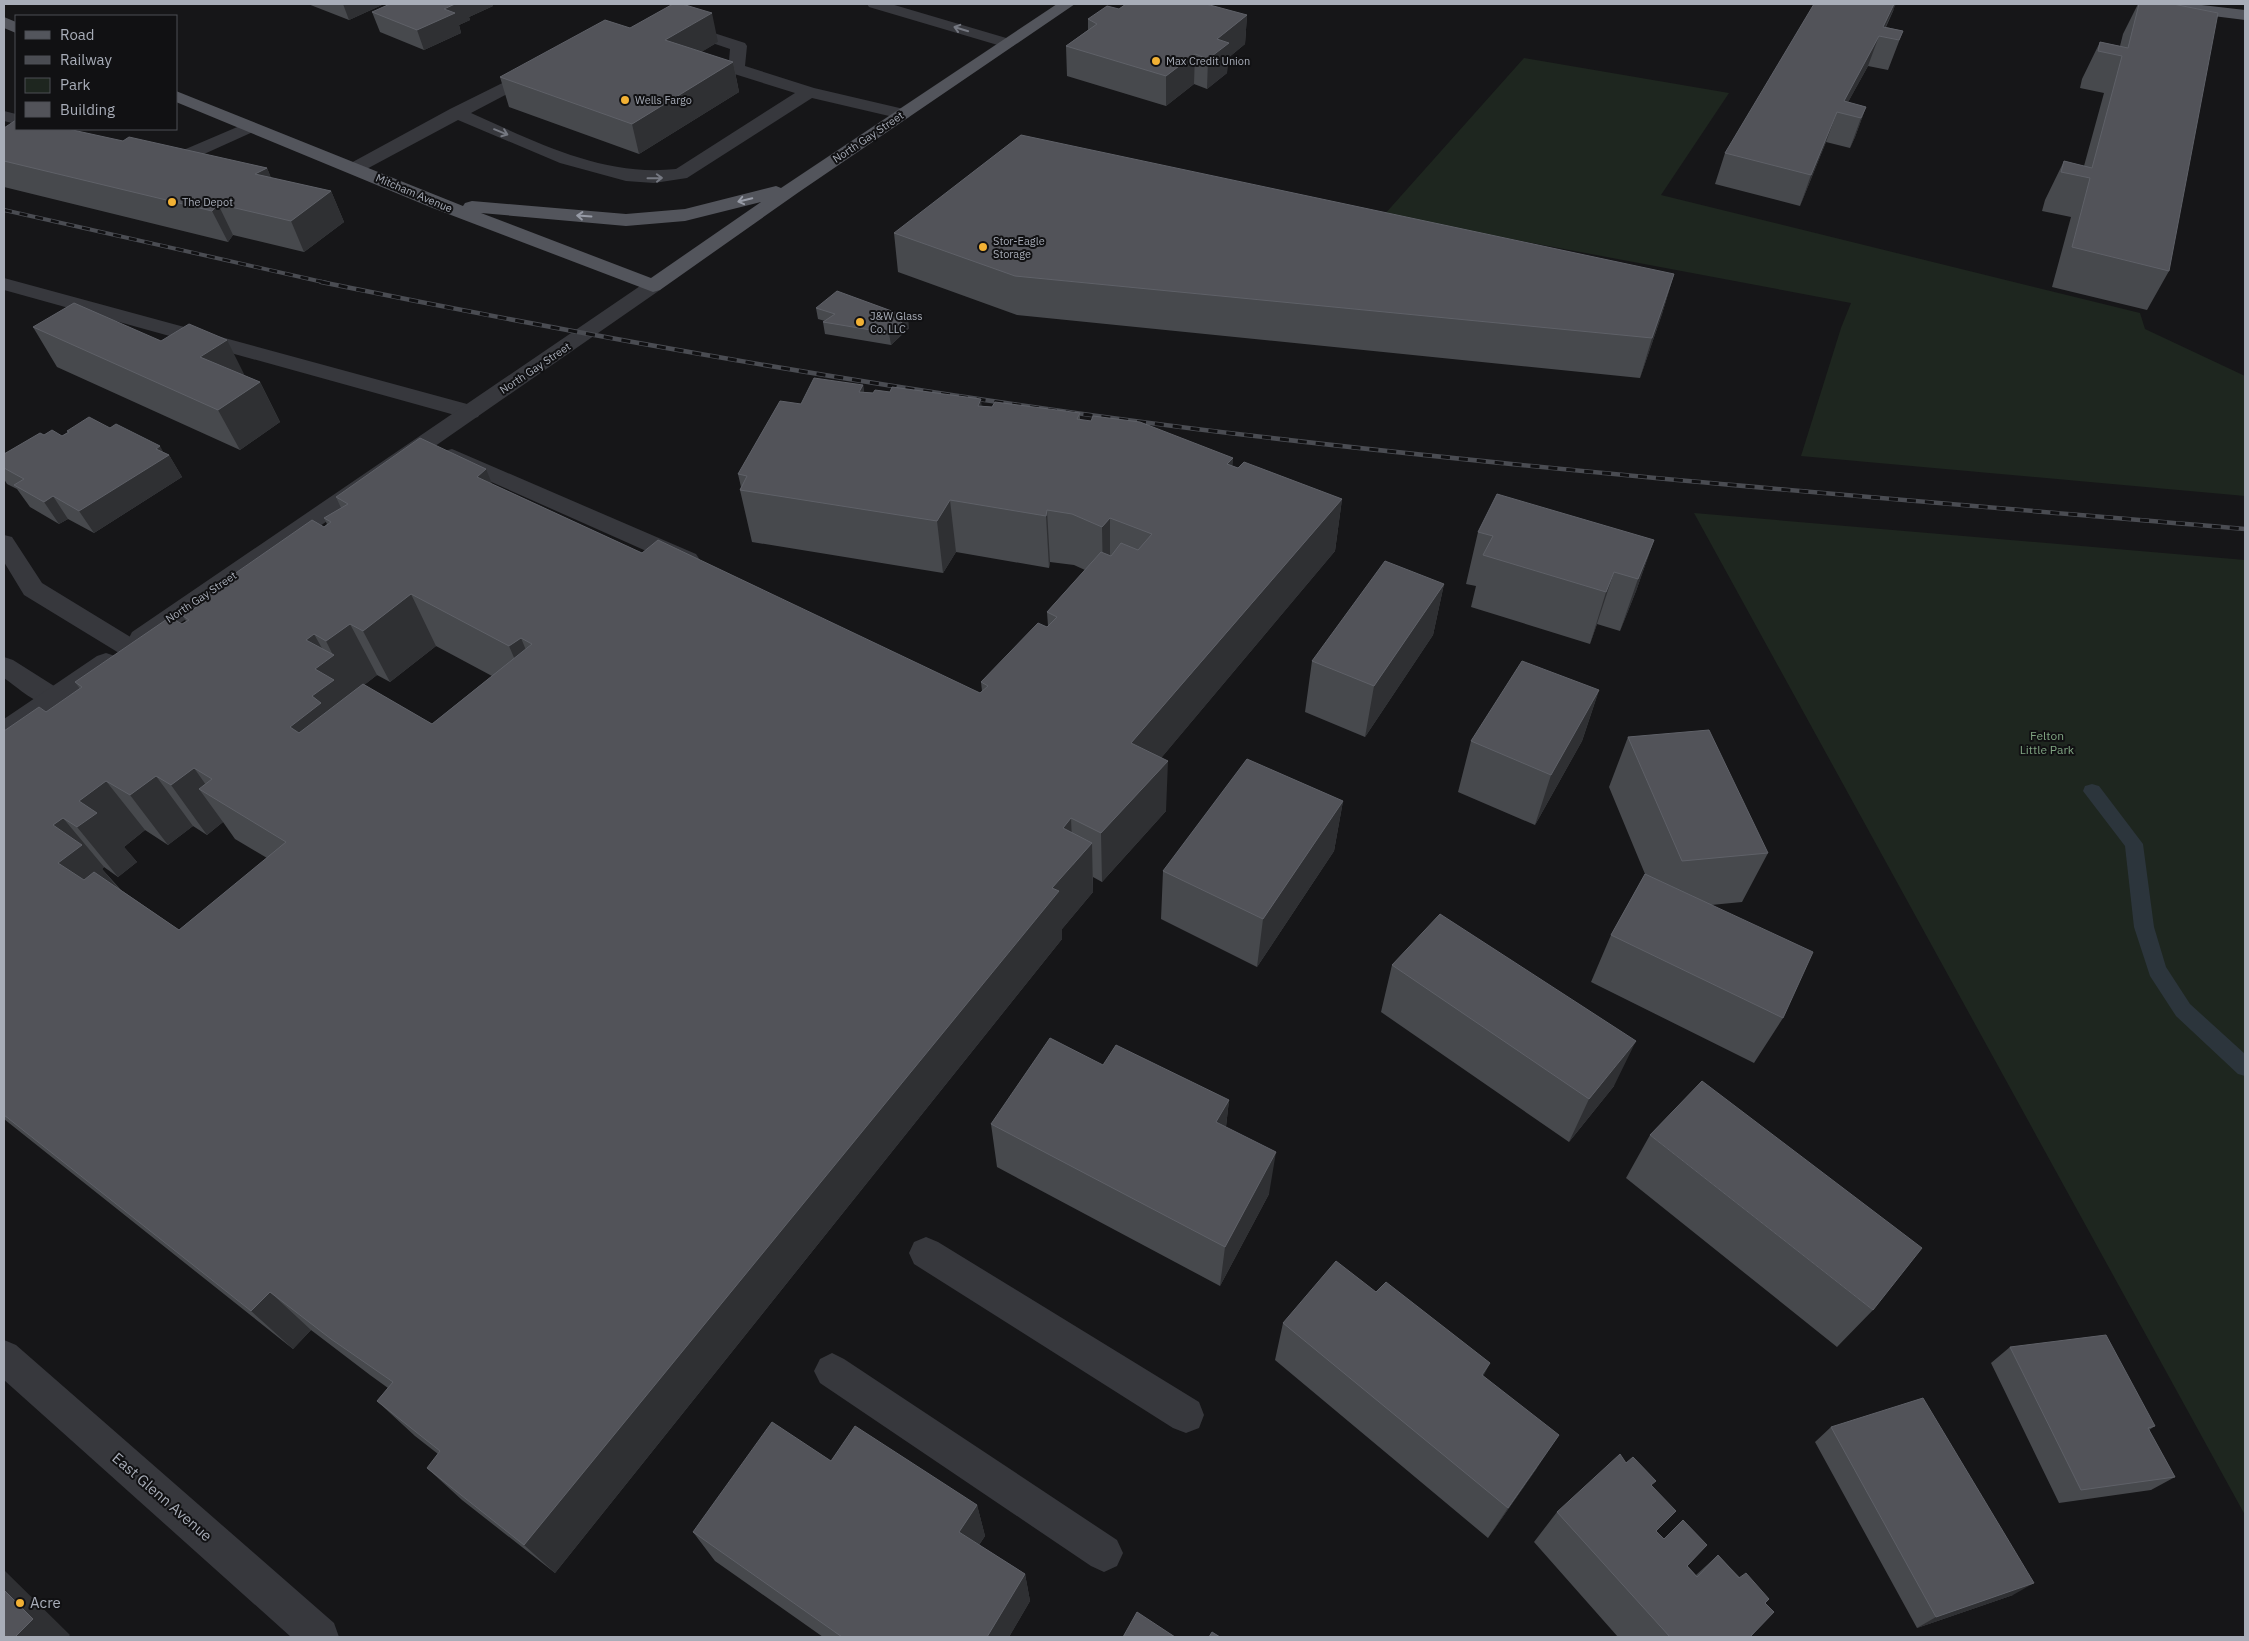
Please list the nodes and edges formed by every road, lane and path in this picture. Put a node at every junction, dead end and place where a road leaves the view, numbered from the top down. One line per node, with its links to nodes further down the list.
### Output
1 (875, 4): 6 (street, one-way to 1)
2 (1067, 4): 6 (main road, North Gay Street)
3 (2157, 4): 4 (main road)
4 (2245, 15)
5 (668, 23): 9 (street)
6 (1008, 43): 13 (main road, North Gay Street)
7 (704, 58): 9 (street)
8 (551, 64): 12 (street)
9 (736, 68): 10 (street)
10 (809, 92): 12 (street, one-way to 10); 13 (street)
11 (178, 97): 14 (main road, Mitcham Avenue)
12 (456, 113): 16 (street)
13 (902, 114): 17 (main road, North Gay Street)
14 (249, 127): 15 (street); 16 (main road, Mitcham Avenue)
15 (148, 153)
16 (356, 168): 18 (main road, Mitcham Avenue)
17 (792, 188): 18 (main road, one-way to 18); 20 (main road, North Gay Street)
18 (437, 204): 20 (main road, Mitcham Avenue)
19 (4, 284): 21 (street)
20 (653, 286): 21 (street, North Gay Street)
21 (470, 412): 22 (street, North Gay Street)
22 (423, 444): 24 (street); 25 (street, North Gay Street)
23 (4, 543): 25 (street)
24 (707, 569)
25 (128, 647): 27 (street, North Gay Street)
26 (4, 666): 27 (street)
27 (53, 698): 28 (street, North Gay Street)
28 (4, 732)
29 (926, 1253): 32 (street)
30 (4, 1358): 34 (street, East Glenn Avenue)
31 (832, 1371): 33 (street)
32 (1186, 1415)
33 (1104, 1552)
34 (320, 1637)

